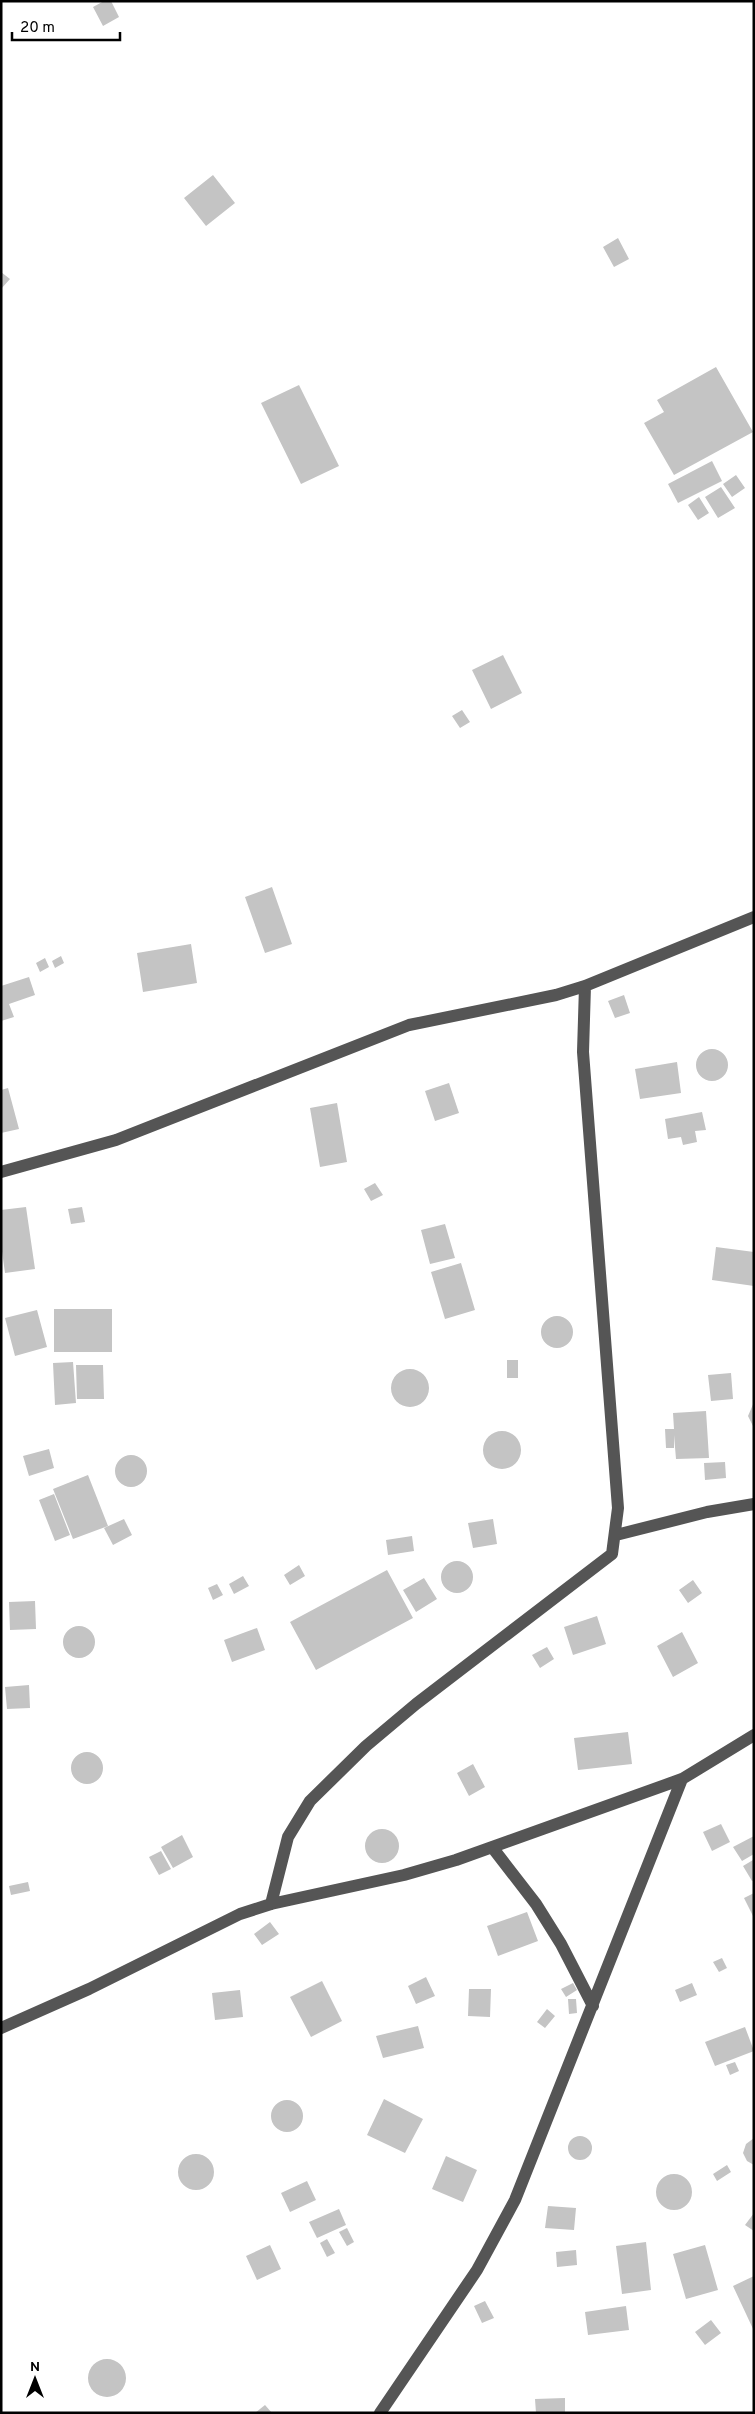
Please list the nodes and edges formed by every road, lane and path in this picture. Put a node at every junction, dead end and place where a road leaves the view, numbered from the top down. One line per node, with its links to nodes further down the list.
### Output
1 (754, 917): 2 (street)
2 (585, 986): 3 (street); 5 (street)
3 (1, 1172)
4 (754, 1504): 5 (street)
5 (616, 1535): 9 (street)
6 (754, 1735): 7 (street)
7 (682, 1779): 8 (street); 10 (street)
8 (492, 1847): 9 (street); 10 (street)
9 (271, 1904): 11 (street)
10 (593, 2006): 12 (street)
11 (1, 2028)
12 (380, 2413)

